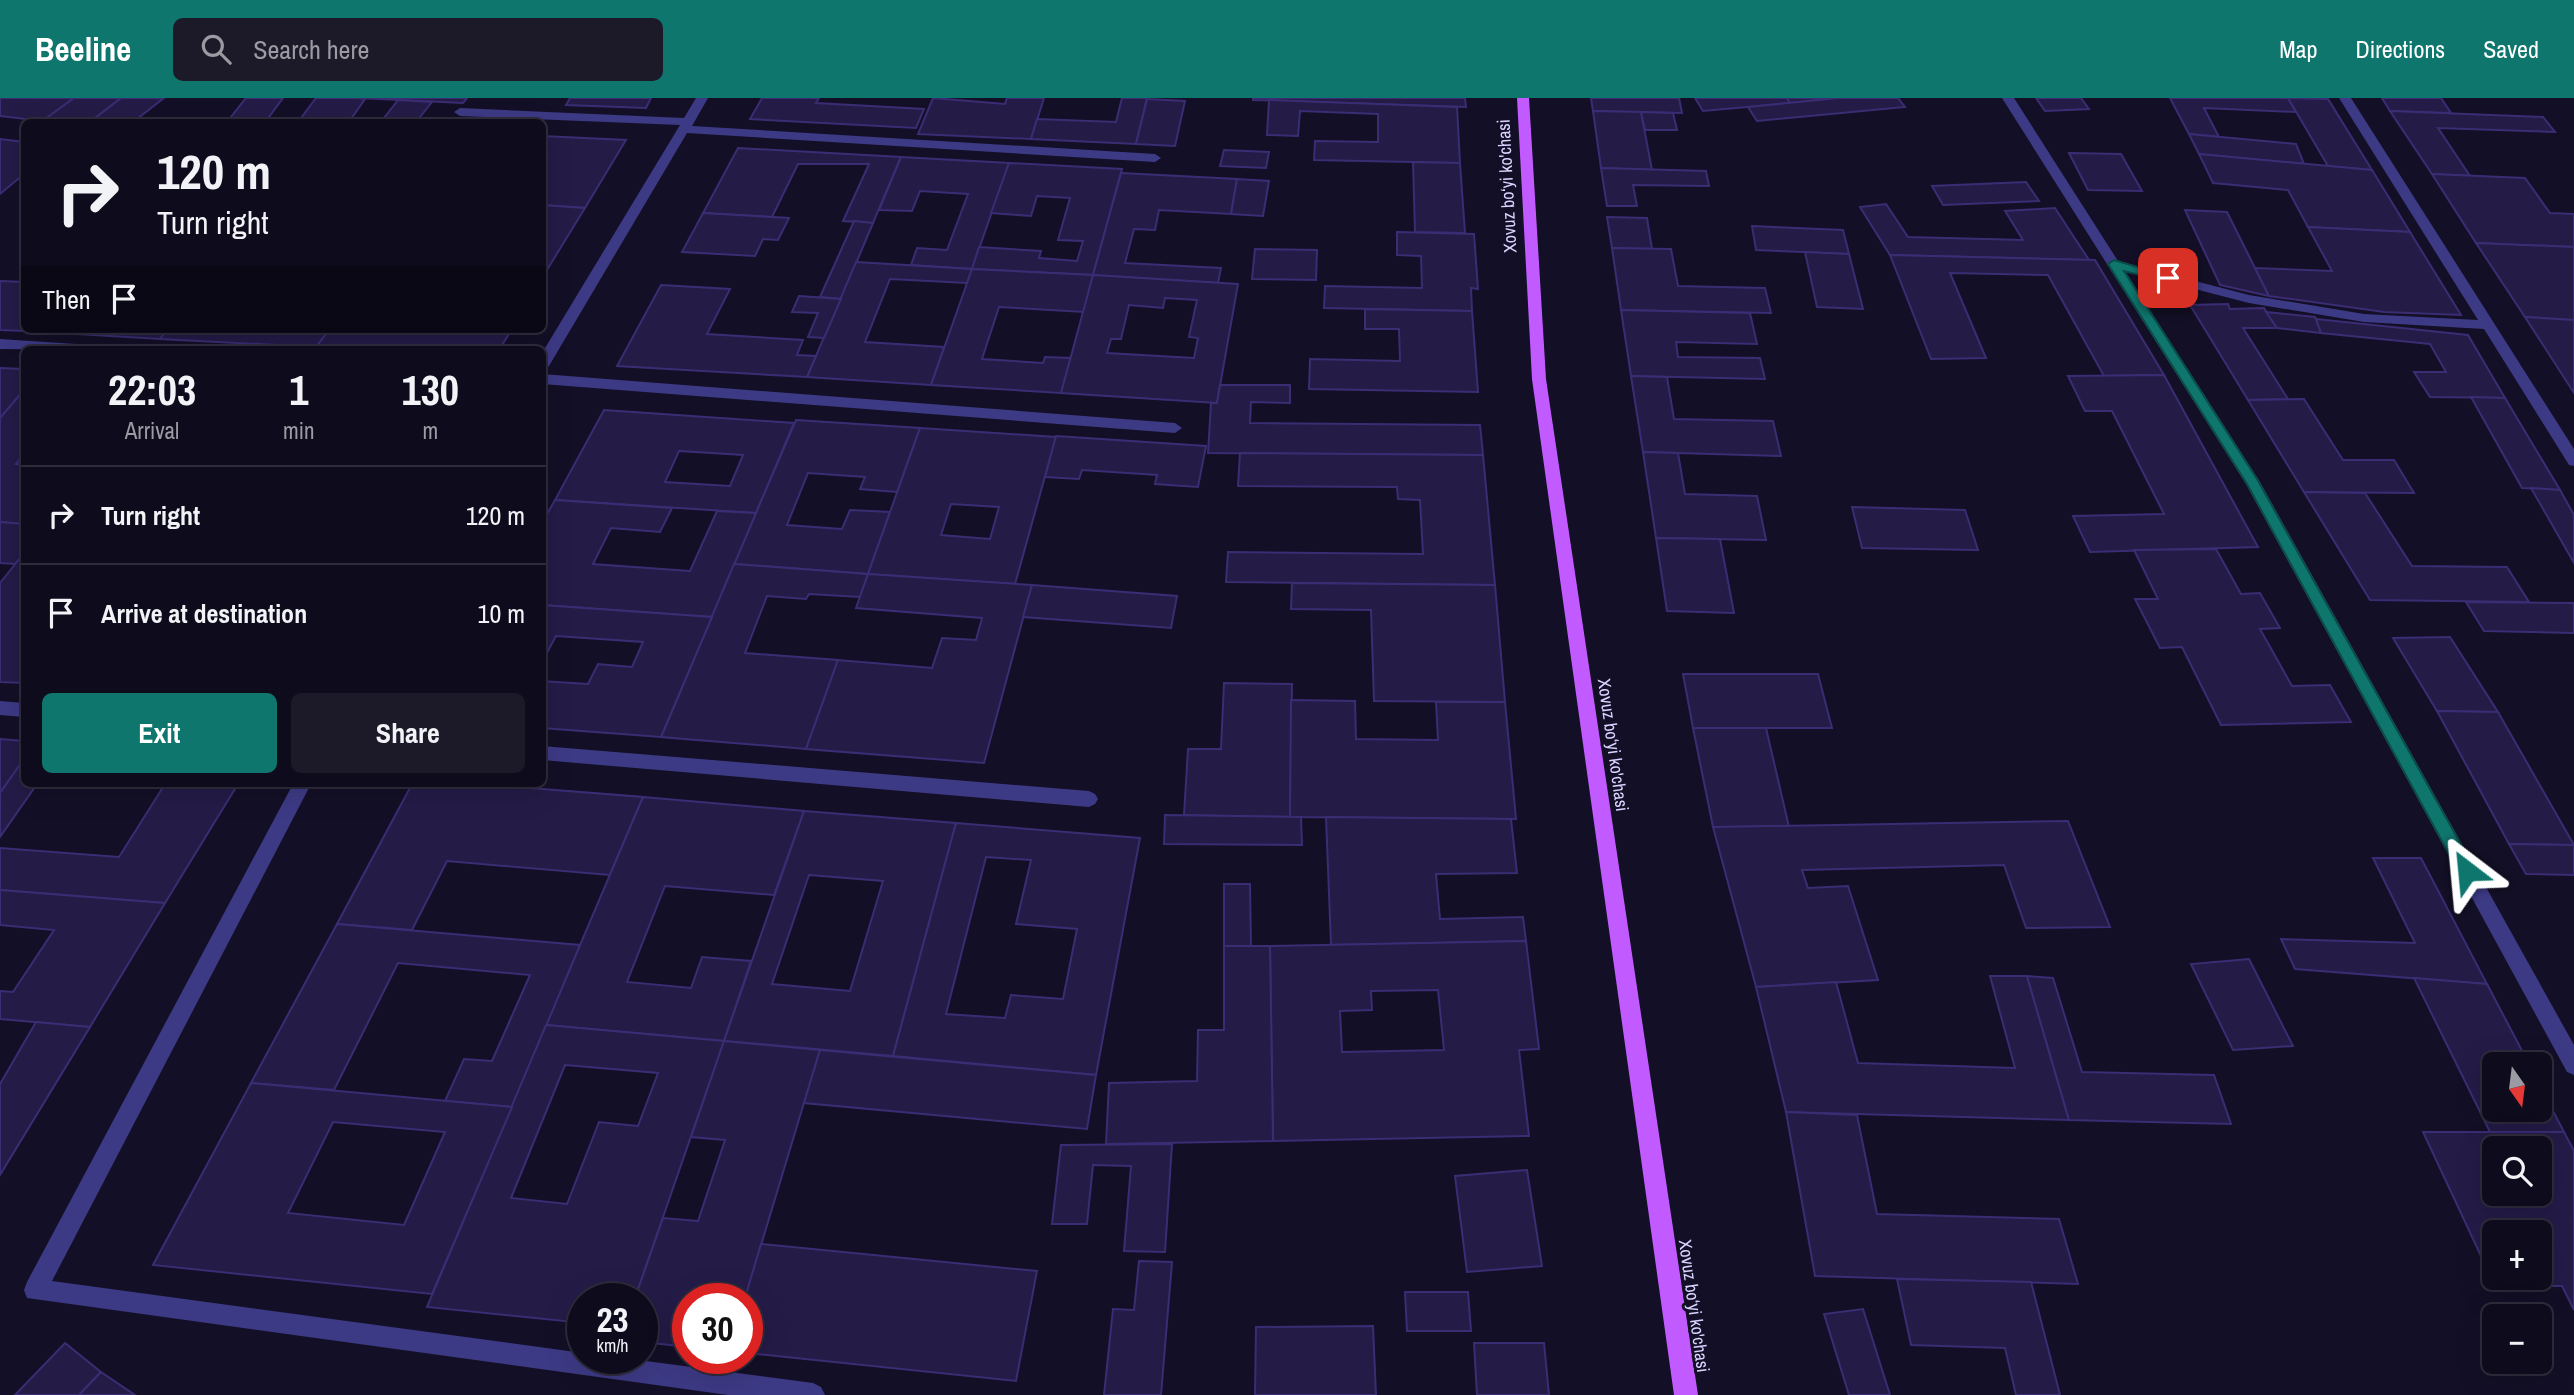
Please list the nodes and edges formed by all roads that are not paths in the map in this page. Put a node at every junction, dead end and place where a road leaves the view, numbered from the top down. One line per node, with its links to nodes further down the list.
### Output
1 (702, 98): 6 (street)
2 (1522, 98): 23 (main road, Xovuz bo‘yi ko'chasi)
3 (2008, 98): 8 (street)
4 (2345, 98): 9 (street)
5 (460, 112): 6 (street)
6 (685, 125): 7 (street); 12 (street)
7 (1155, 158)
8 (2114, 264): 9 (street); 21 (street)
9 (2487, 325): 15 (street)
10 (0, 344): 11 (street)
11 (30, 346)
12 (546, 359)
13 (546, 379): 14 (street)
14 (1175, 428)
15 (2574, 461)
16 (0, 708): 17 (street)
17 (21, 710)
18 (546, 753): 20 (street)
19 (301, 787): 22 (street)
20 (1089, 799)
21 (2574, 1065)
22 (813, 1395)
23 (1686, 1395)

